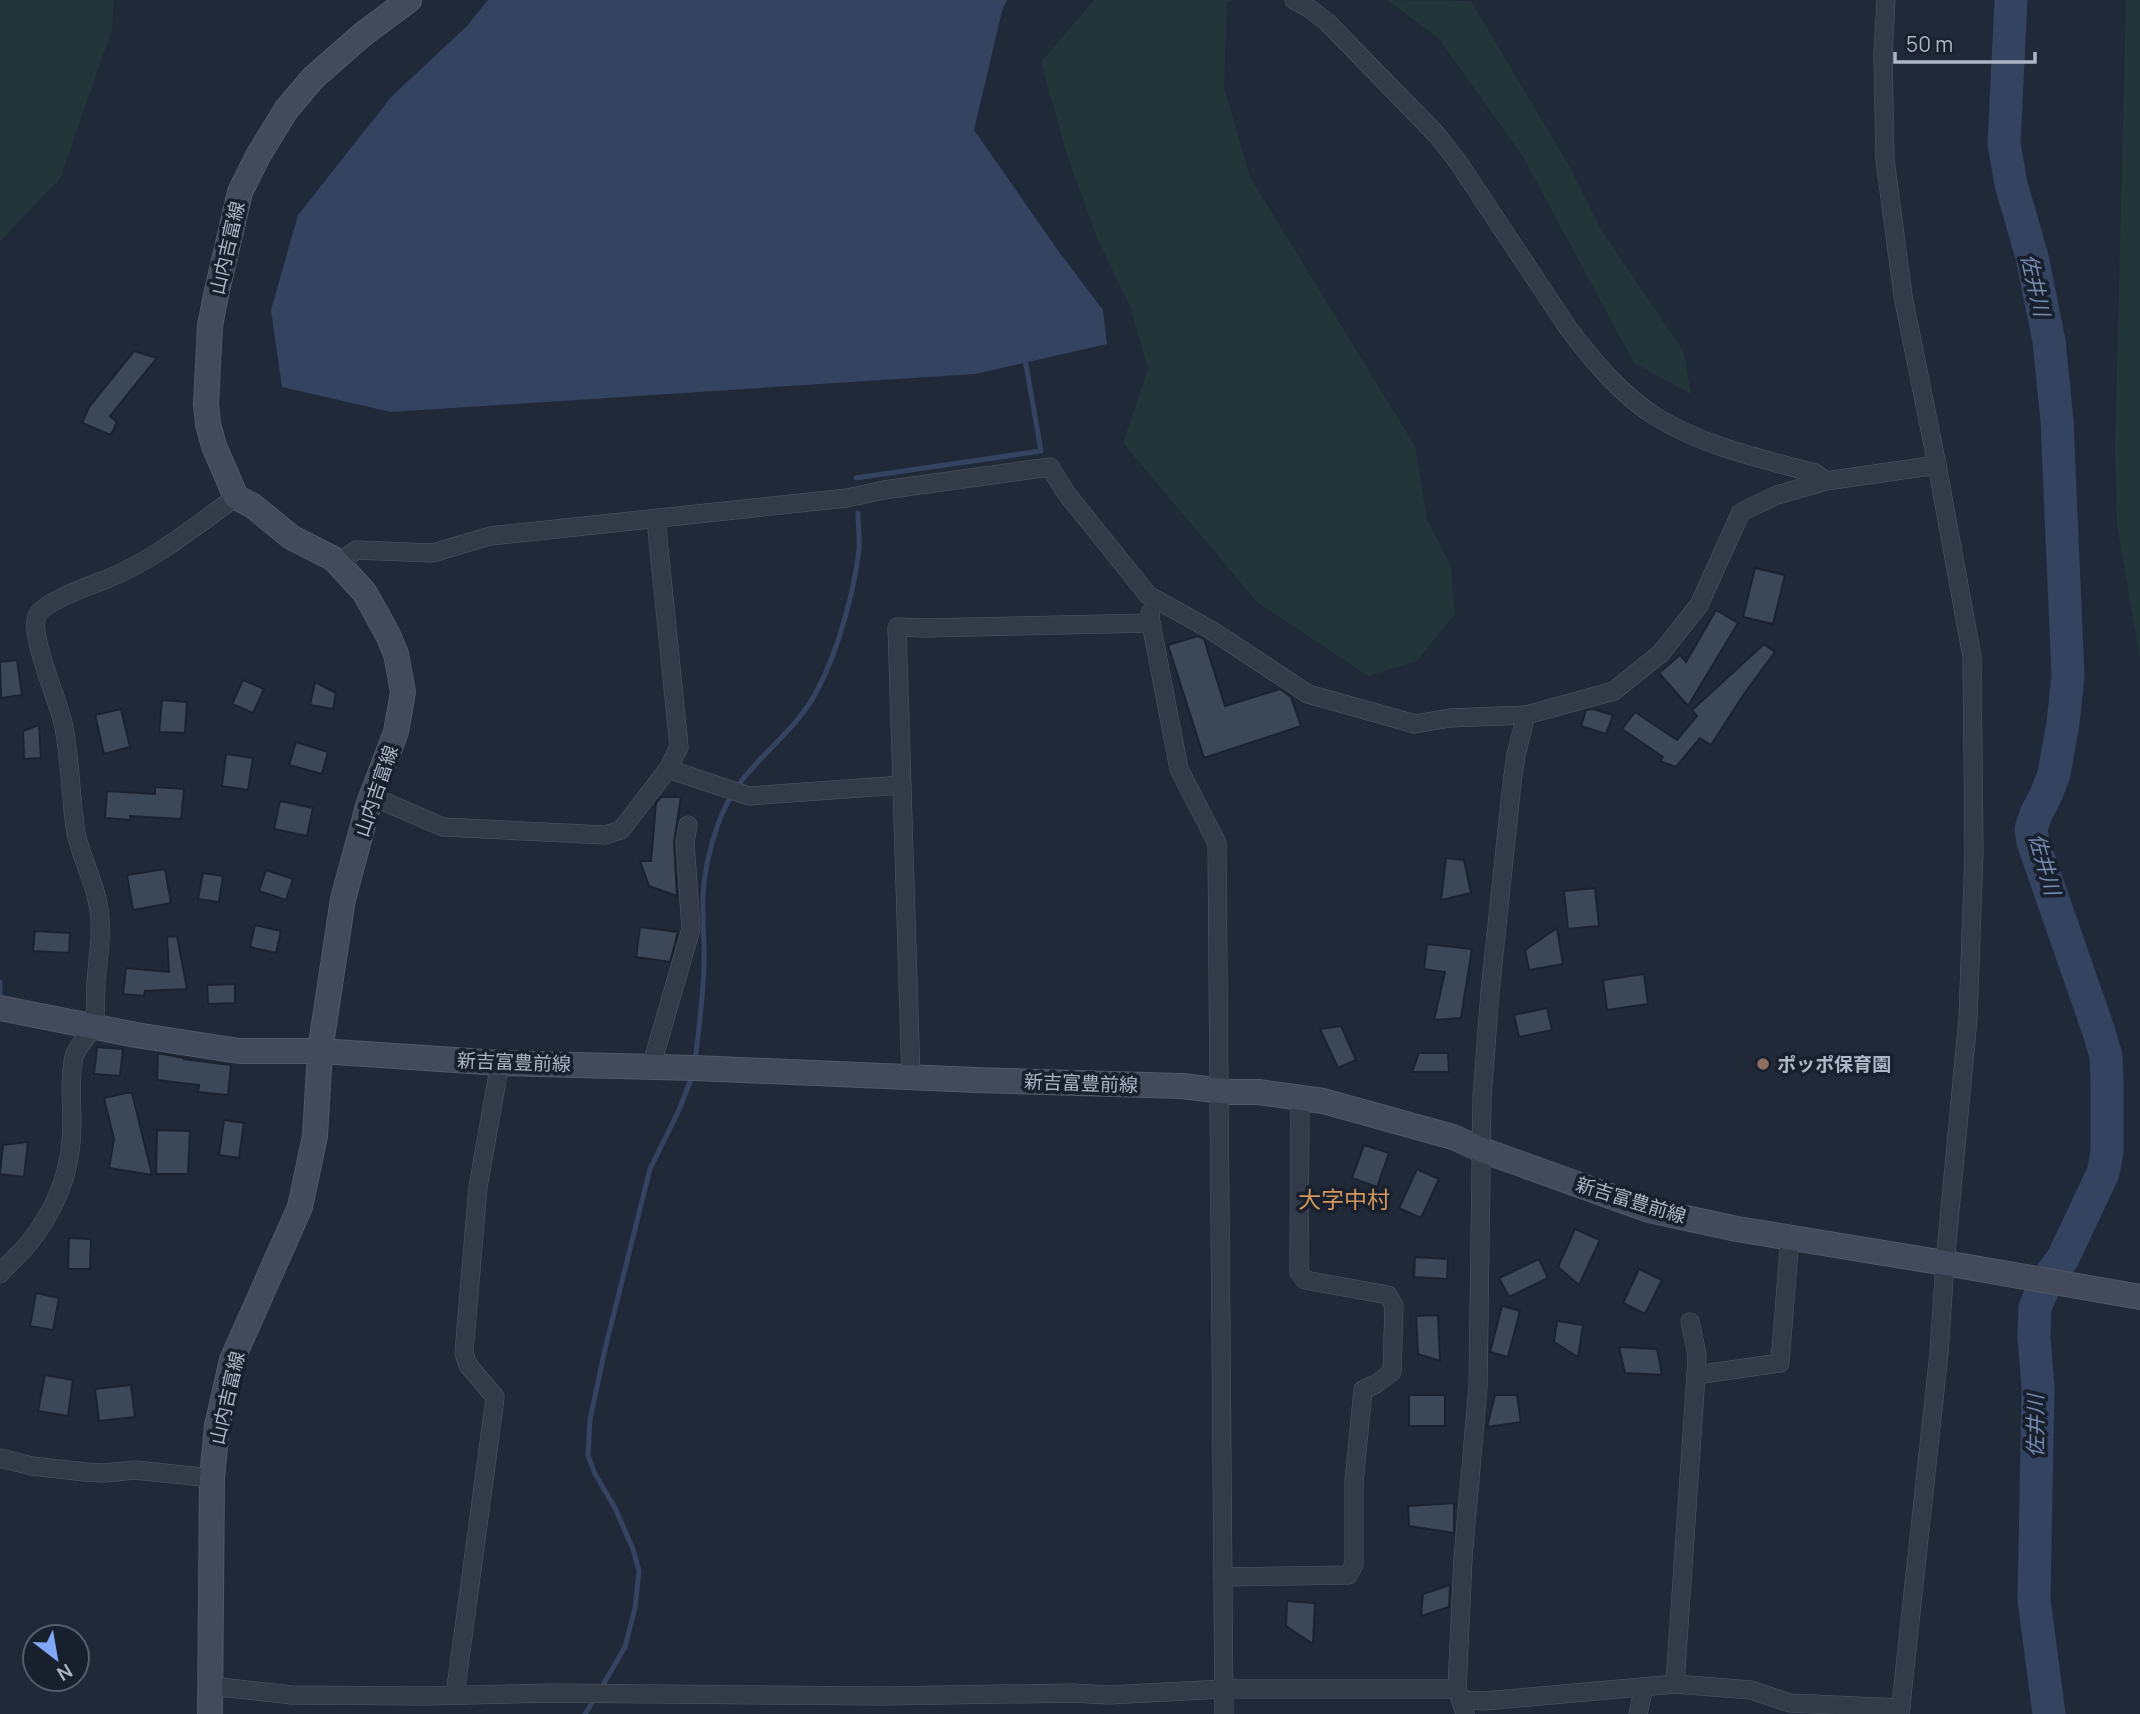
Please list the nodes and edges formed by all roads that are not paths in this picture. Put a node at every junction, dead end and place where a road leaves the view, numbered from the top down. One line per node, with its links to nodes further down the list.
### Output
1 (409, 0): 6 (main road, 山内吉富線)
2 (1294, 0): 5 (street)
3 (1886, 0): 4 (street)
4 (1937, 465): 5 (street); 26 (street)
5 (1826, 481): 11 (street)
6 (236, 497): 8 (main road, 山内吉富線); 17 (street)
7 (656, 519): 8 (street); 9 (street); 12 (street)
8 (338, 564): 14 (main road, 山内吉富線)
9 (1148, 596): 10 (street); 11 (street)
10 (1151, 623): 13 (street); 22 (street)
11 (1526, 715): 24 (street)
12 (668, 769): 13 (street); 14 (street)
13 (902, 785): 21 (street)
14 (372, 796): 18 (main road, 山内吉富線)
15 (688, 825): 20 (street)
16 (0, 1007): 17 (main road, 新吉富豊前線)
17 (93, 1025): 18 (main road, 新吉富豊前線); 27 (street)
18 (320, 1051): 19 (main road, 新吉富豊前線); 32 (main road, 山内吉富線)
19 (500, 1063): 20 (main road, 新吉富豊前線); 38 (street)
20 (651, 1067): 21 (main road, 新吉富豊前線)
21 (911, 1077): 22 (main road, 新吉富豊前線)
22 (1219, 1090): 23 (main road, 新吉富豊前線); 33 (street)
23 (1300, 1098): 24 (main road, 新吉富豊前線); 33 (street)
24 (1482, 1150): 25 (main road, 新吉富豊前線); 39 (street)
25 (1790, 1237): 26 (main road, 新吉富豊前線); 30 (street)
26 (1945, 1262): 28 (main road, 新吉富豊前線); 40 (street)
27 (0, 1274)
28 (2140, 1297)
29 (1690, 1322): 30 (street)
30 (1696, 1375): 34 (street)
31 (0, 1458): 32 (street)
32 (212, 1478): 35 (main road, 山内吉富線)
33 (1223, 1577): 37 (street)
34 (1675, 1684): 36 (street); 40 (street)
35 (211, 1686): 38 (street); 41 (main road, 山内吉富線)
36 (1644, 1687): 39 (street); 43 (street)
37 (1223, 1689): 38 (street); 39 (street); 42 (street)
38 (455, 1695)
39 (1461, 1701)
40 (1901, 1711)
41 (210, 1714)
42 (1224, 1714)
43 (1638, 1714)

